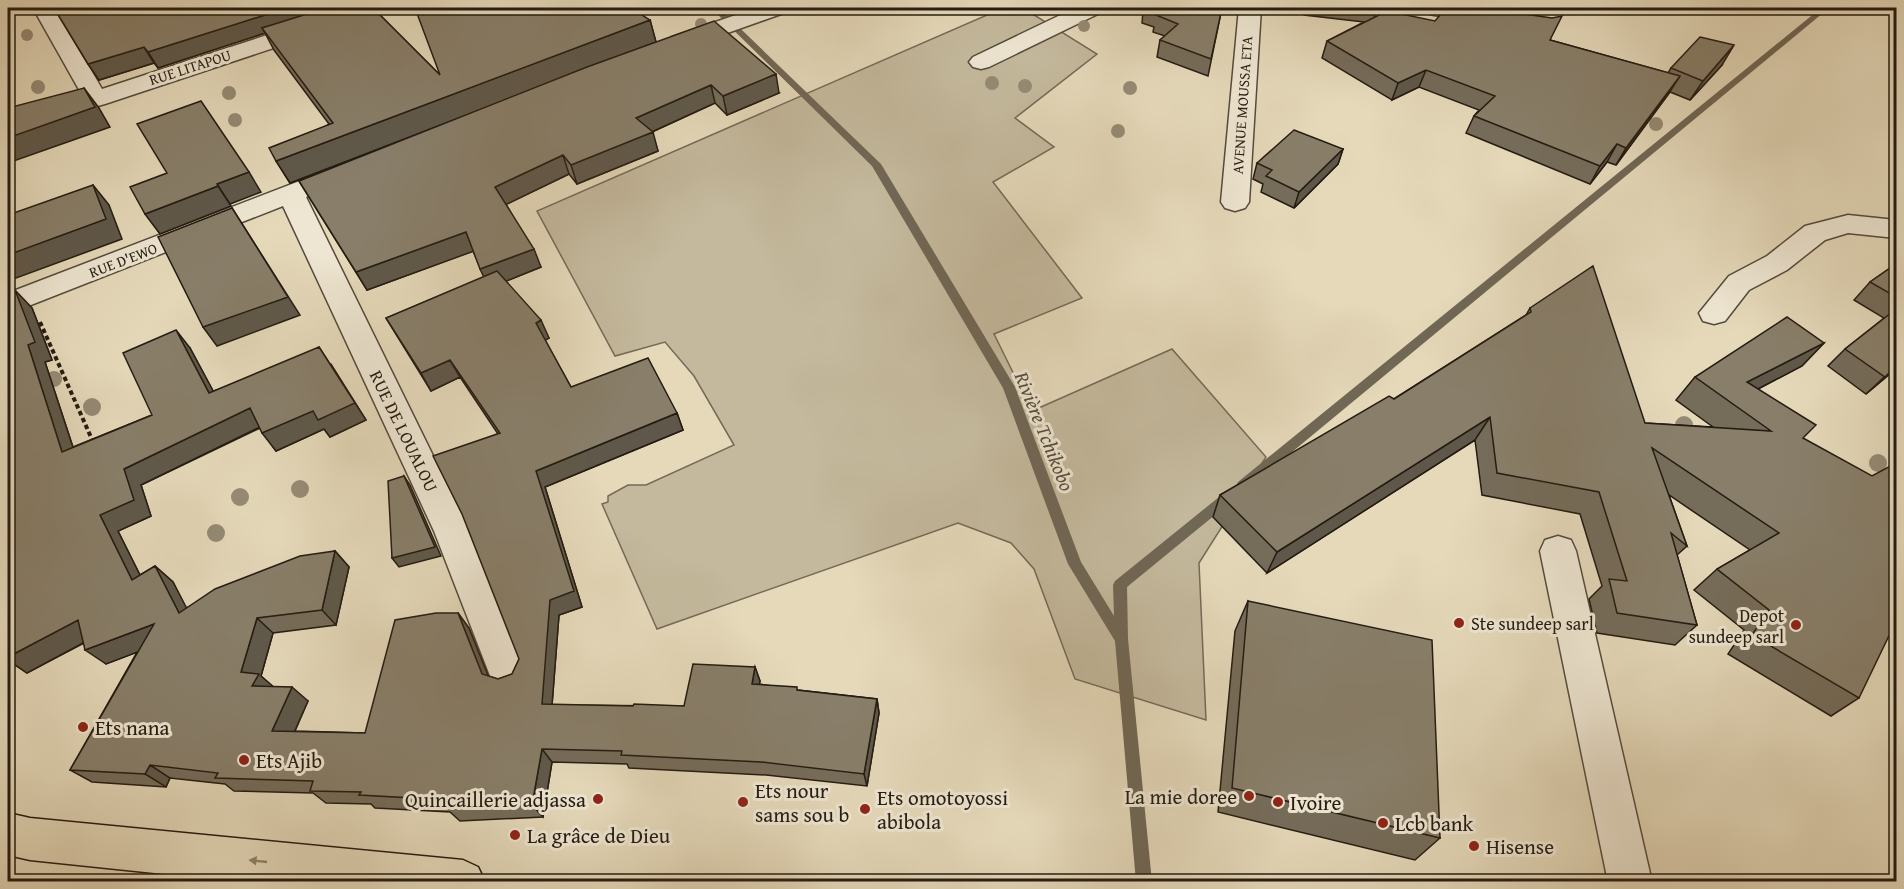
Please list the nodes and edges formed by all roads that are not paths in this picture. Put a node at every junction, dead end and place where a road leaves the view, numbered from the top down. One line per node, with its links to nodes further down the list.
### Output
1 (49, 8): 10 (street)
2 (372, 8): 10 (street, RUE LITAPOU)
3 (776, 8): 8 (street)
4 (1092, 8): 9 (street)
5 (1250, 8): 14 (street, AVENUE MOUSSA ETA)
6 (1434, 8): 7 (street)
7 (1511, 20)
8 (662, 49)
9 (981, 62)
10 (96, 99): 11 (street, RUE LITAPOU)
11 (8, 123)
12 (366, 163): 13 (street, RUE D'EWO)
13 (291, 194): 16 (street, RUE D'EWO); 19 (street, RUE DE LOUALOU)
14 (1235, 202)
15 (1896, 229): 17 (street)
16 (18, 300)
17 (1714, 313)
18 (1558, 551): 22 (street)
19 (508, 673)
20 (19, 836): 21 (main road, one-way to 20)
21 (463, 882)
22 (1630, 882)

